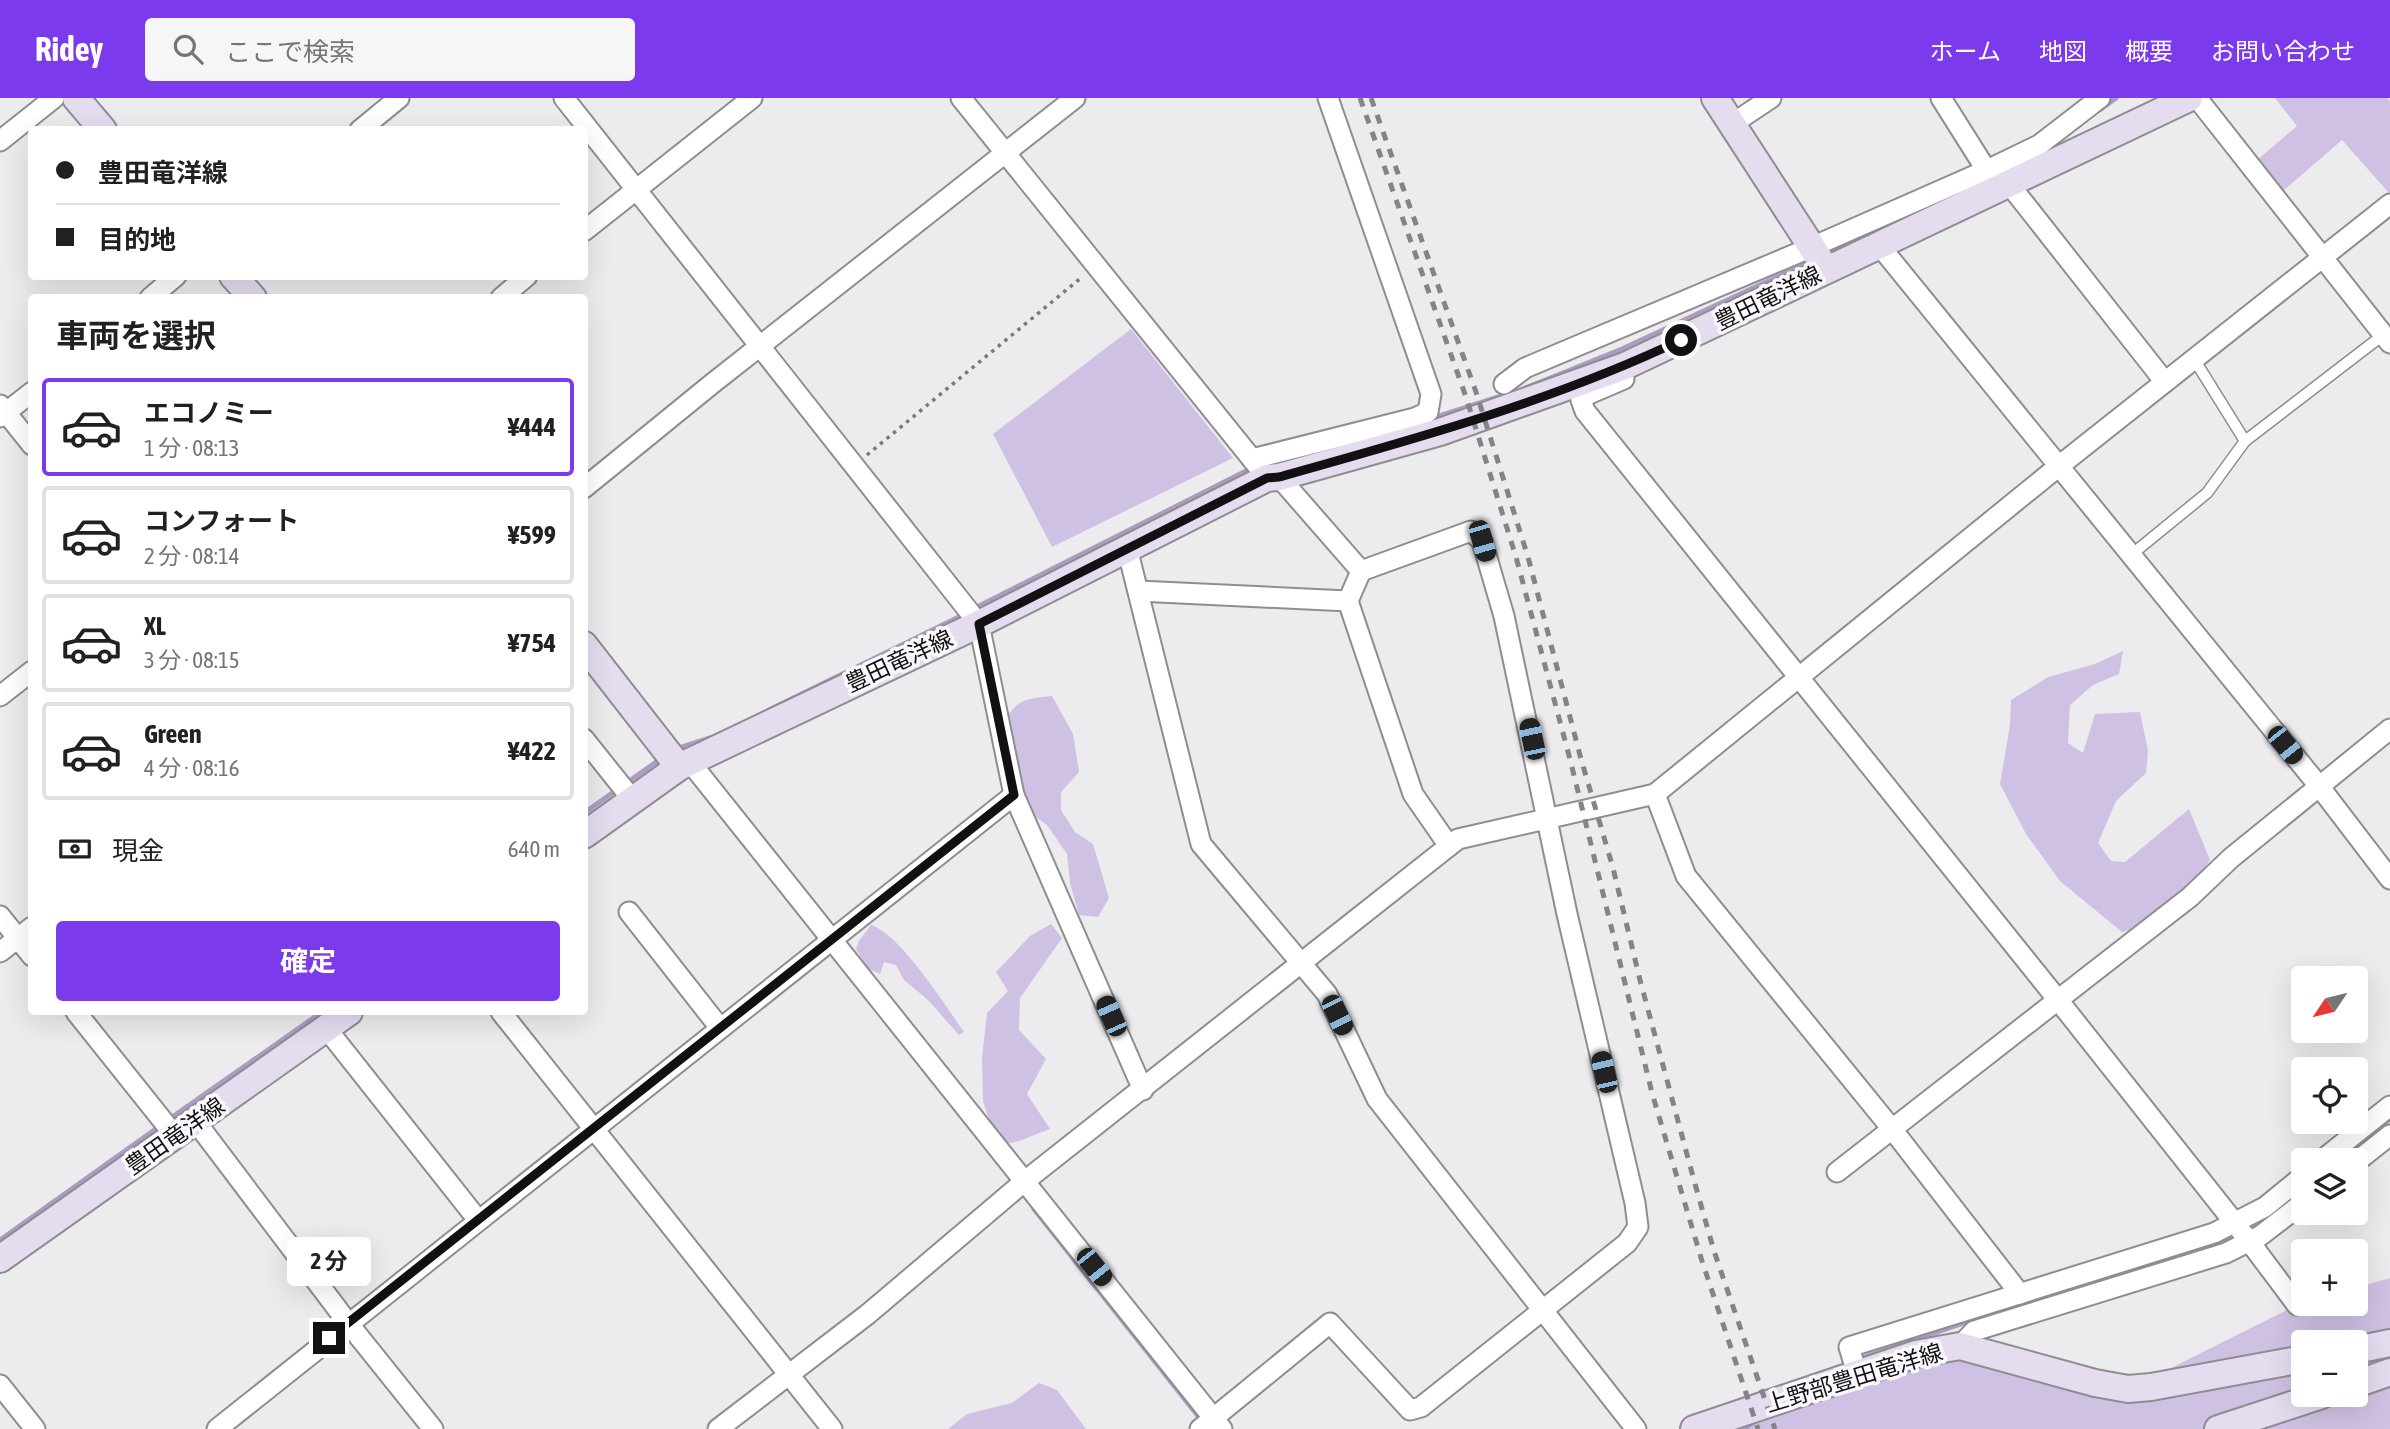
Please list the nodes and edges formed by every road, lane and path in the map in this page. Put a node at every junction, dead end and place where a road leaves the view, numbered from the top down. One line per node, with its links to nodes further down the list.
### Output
1 (54, 98): 20 (street)
2 (76, 98): 16 (main road)
3 (399, 98): 17 (street)
4 (564, 98): 18 (street)
5 (752, 98): 23 (street)
6 (961, 98): 21 (street)
7 (1075, 98): 21 (street)
8 (1328, 98): 49 (street)
9 (1715, 98): 15 (main road)
10 (1771, 98): 15 (street)
11 (1941, 98): 22 (street)
12 (2100, 98): 22 (street)
13 (2188, 98): 22 (main road, 豊田竜洋線)
14 (2197, 98): 28 (street)
15 (1732, 124): 27 (main road)
16 (100, 126)
17 (364, 126)
18 (586, 126)
19 (588, 128): 23 (street)
20 (0, 141)
21 (1005, 154): 29 (street); 38 (street)
22 (1998, 181): 26 (main road, 豊田竜洋線); 27 (street); 41 (street)
23 (636, 189): 25 (street); 38 (street)
24 (2390, 204): 28 (street)
25 (588, 227)
26 (1879, 245): 30 (main road, 豊田竜洋線); 48 (street)
27 (1812, 247): 30 (main road); 42 (street)
28 (2322, 258): 37 (street); 40 (street)
29 (1096, 266): 47 (path); 49 (street)
30 (1826, 270): 39 (main road, 豊田竜洋線)
31 (171, 280): 34 (street)
32 (237, 280): 35 (main road)
33 (522, 280): 36 (street)
34 (155, 294)
35 (249, 294)
36 (506, 294)
37 (2386, 339): 46 (lane)
38 (761, 346): 47 (street); 50 (street)
39 (1656, 352): 49 (main road, 豊田竜洋線); 59 (street)
40 (2194, 359): 41 (street); 46 (lane)
41 (2165, 382): 48 (street)
42 (1504, 384)
43 (28, 394): 44 (street)
44 (2, 411): 45 (street)
45 (28, 440)
46 (2245, 441): 52 (lane)
47 (855, 466): 56 (street)
48 (2059, 466): 52 (street); 59 (street)
49 (1266, 471): 51 (main road, 豊田竜洋線); 53 (street)
50 (588, 485)
51 (1127, 548): 54 (street); 56 (main road, 豊田竜洋線)
52 (2131, 555): 64 (street)
53 (1361, 572): 55 (street); 68 (street)
54 (1138, 591): 55 (street); 77 (street)
55 (1348, 601): 70 (street)
56 (979, 624): 63 (main road, 豊田竜洋線); 66 (street)
57 (588, 650): 63 (main road)
58 (28, 674): 60 (street)
59 (1799, 678): 65 (street); 78 (street)
60 (0, 696)
61 (2390, 729): 64 (street)
62 (588, 744): 67 (street)
63 (684, 764): 67 (main road, 豊田竜洋線); 75 (street)
64 (2319, 786): 71 (street); 78 (street)
65 (1655, 794): 68 (street); 88 (street)
66 (1014, 795): 75 (street); 84 (street)
67 (632, 799): 69 (main road, 豊田竜洋線)
68 (1549, 818): 70 (street); 102 (street)
69 (588, 832)
70 (1449, 846): 77 (street)
71 (2390, 879)
72 (629, 912): 83 (street)
73 (0, 916): 74 (street)
74 (25, 933): 76 (street)
75 (832, 939): 83 (street); 93 (street)
76 (0, 952)
77 (1301, 964): 84 (street); 102 (street)
78 (2058, 1000): 88 (street); 97 (street)
79 (79, 1015): 87 (street)
80 (344, 1015): 82 (main road, 豊田竜洋線)
81 (503, 1015): 86 (street)
82 (326, 1028): 87 (main road, 豊田竜洋線); 96 (street)
83 (720, 1028): 86 (street)
84 (1143, 1090): 93 (street)
85 (2390, 1106): 90 (street)
86 (594, 1128): 96 (street); 110 (street)
87 (186, 1129): 99 (main road, 豊田竜洋線); 103 (street)
88 (1892, 1129): 92 (street); 100 (street)
89 (2390, 1135): 91 (street)
90 (2337, 1148)
91 (2368, 1152)
92 (1837, 1172)
93 (1025, 1181): 110 (street); 114 (street)
94 (2291, 1186): 97 (street)
95 (2291, 1213): 98 (street)
96 (478, 1220): 103 (street)
97 (2235, 1224): 98 (street); 100 (street)
98 (2249, 1241): 101 (street); 105 (street)
99 (0, 1259)
100 (2020, 1294): 109 (street)
101 (2291, 1297)
102 (1543, 1310): 114 (street); 120 (street)
103 (348, 1323): 116 (street); 117 (street)
104 (2390, 1343): 106 (main road)
105 (1960, 1346): 107 (main road, 上野部豊田竜洋線); 109 (main road, 上野部豊田竜洋線)
106 (2368, 1348)
107 (2291, 1361)
108 (2390, 1372): 111 (main road)
109 (1857, 1373): 121 (main road, 上野部豊田竜洋線)
110 (787, 1374): 118 (street); 119 (street)
111 (2368, 1380)
112 (0, 1385): 115 (street)
113 (2291, 1405): 122 (main road)
114 (1212, 1425)
115 (35, 1429)
116 (217, 1429)
117 (433, 1429)
118 (718, 1429)
119 (832, 1429)
120 (1636, 1429)
121 (1694, 1429)
122 (2218, 1429)

